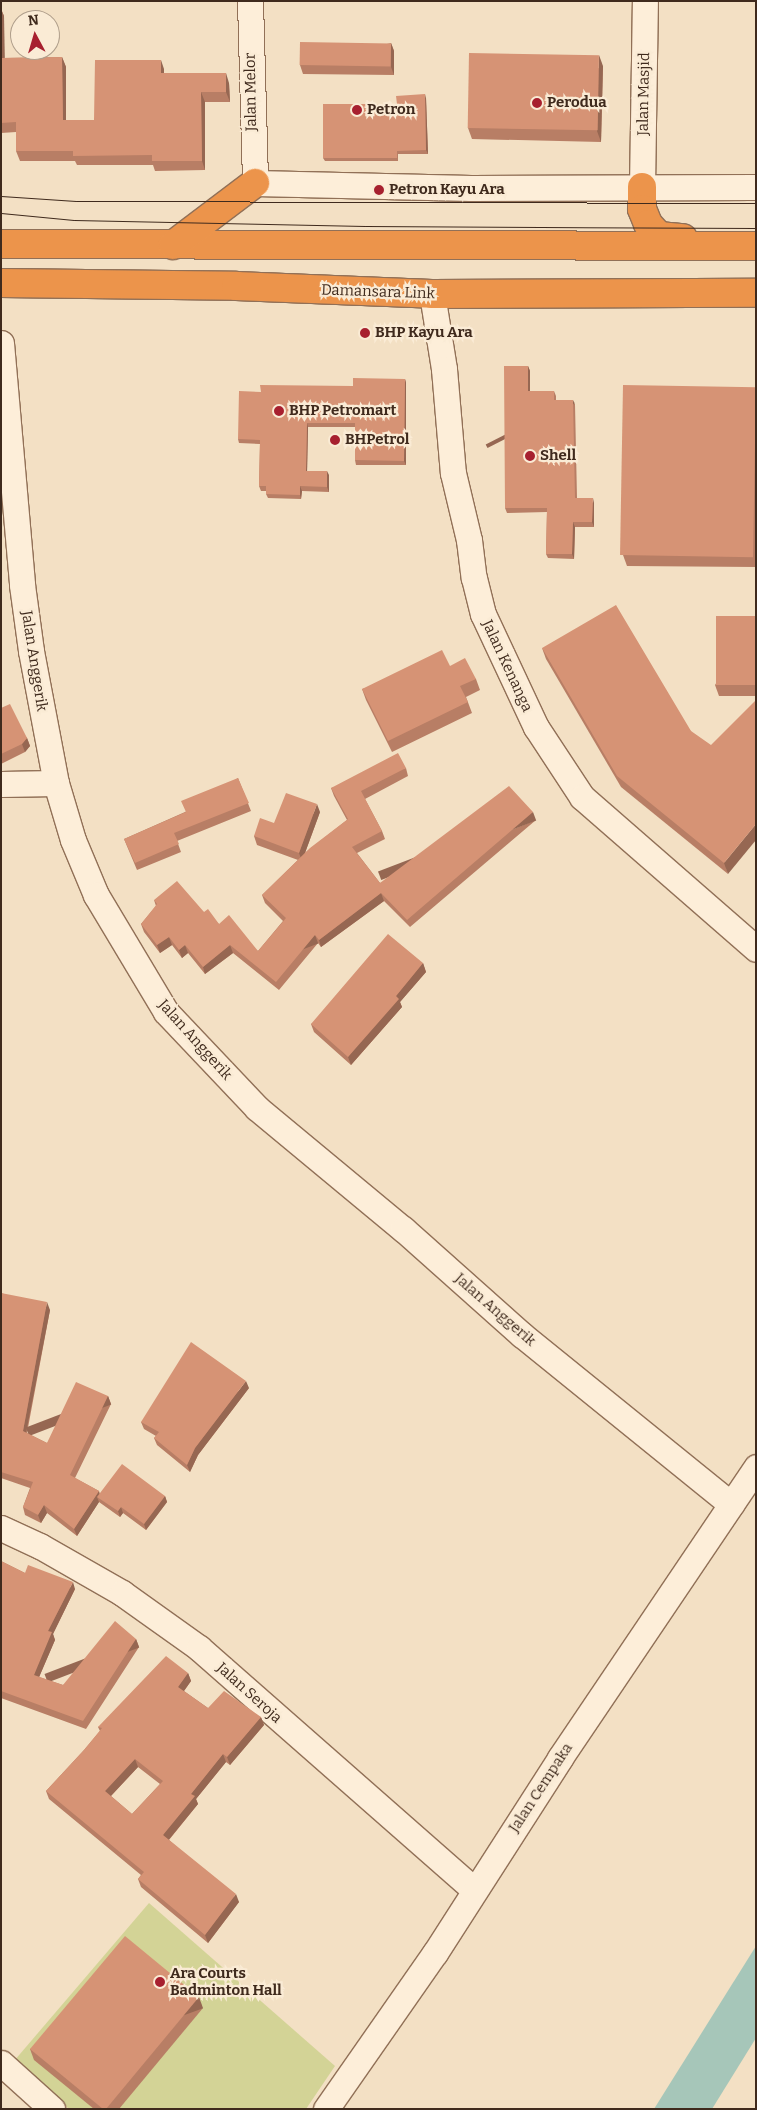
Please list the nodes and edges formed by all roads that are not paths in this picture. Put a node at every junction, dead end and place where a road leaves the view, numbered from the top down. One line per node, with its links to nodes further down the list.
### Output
1 (250, 1): 3 (street, Jalan Melor)
2 (645, 1): 4 (street, Jalan Masjid)
3 (255, 183): 4 (street); 7 (highway)
4 (642, 187): 5 (street); 8 (highway)
5 (756, 187)
6 (1, 244): 7 (highway)
7 (173, 245): 8 (highway)
8 (749, 246)
9 (1, 283): 11 (highway, Damansara Link)
10 (756, 293): 11 (highway, Damansara Link)
11 (432, 294): 15 (street, Jalan Kenanga)
12 (1, 343): 13 (street, Jalan Anggerik)
13 (56, 783): 14 (street); 17 (street, Jalan Anggerik)
14 (1, 784)
15 (756, 948)
16 (756, 1467): 17 (street, Jalan Cempaka)
17 (731, 1504): 19 (street, Jalan Cempaka)
18 (1, 1528): 19 (street, Jalan Seroja)
19 (474, 1890): 22 (street, Jalan Cempaka)
20 (1, 2063): 21 (street)
21 (52, 2109)
22 (326, 2109)

